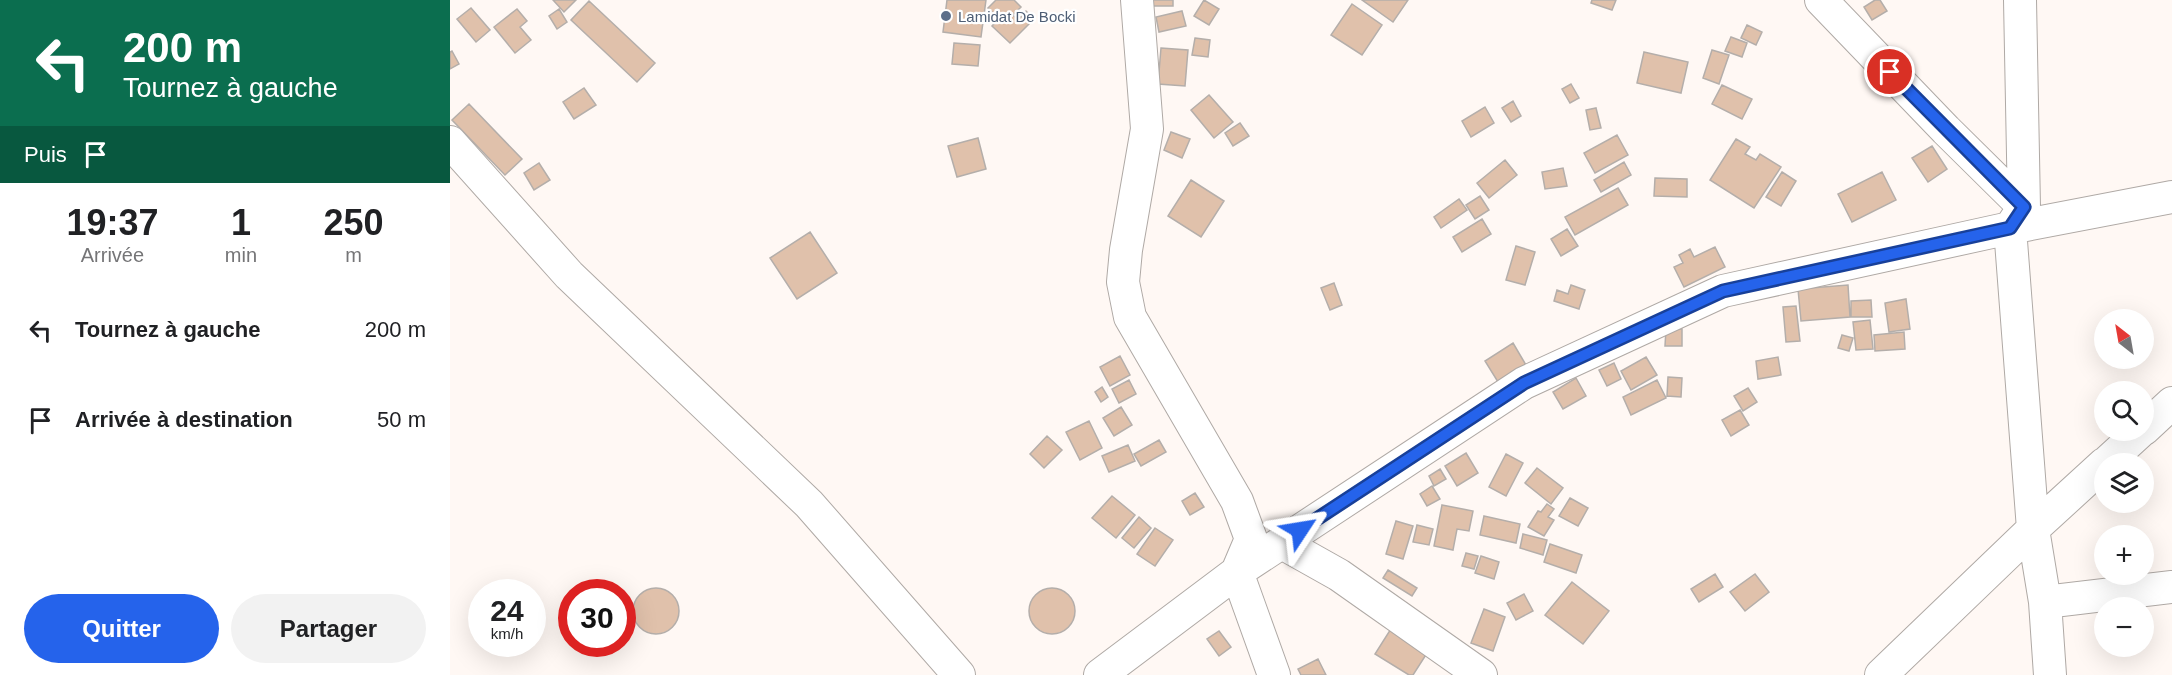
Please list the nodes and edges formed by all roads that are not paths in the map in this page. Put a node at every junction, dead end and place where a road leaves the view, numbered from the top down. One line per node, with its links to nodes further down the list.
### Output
1 (1137, 0): 14 (street)
2 (1821, 0): 6 (street)
3 (2020, 0): 6 (street)
4 (450, 142): 17 (street)
5 (2172, 197): 6 (street)
6 (2017, 217): 12 (street); 13 (street)
7 (2172, 403): 8 (street)
8 (2154, 420)
9 (2131, 441): 10 (street)
10 (2117, 453)
11 (2094, 474): 12 (street)
12 (2033, 528): 16 (street); 21 (street)
13 (1282, 543): 14 (street); 20 (street)
14 (1237, 572): 18 (street); 19 (street)
15 (2172, 587): 16 (street)
16 (2045, 602): 22 (street)
17 (959, 675)
18 (1100, 675)
19 (1274, 675)
20 (1481, 675)
21 (1881, 675)
22 (2050, 675)

